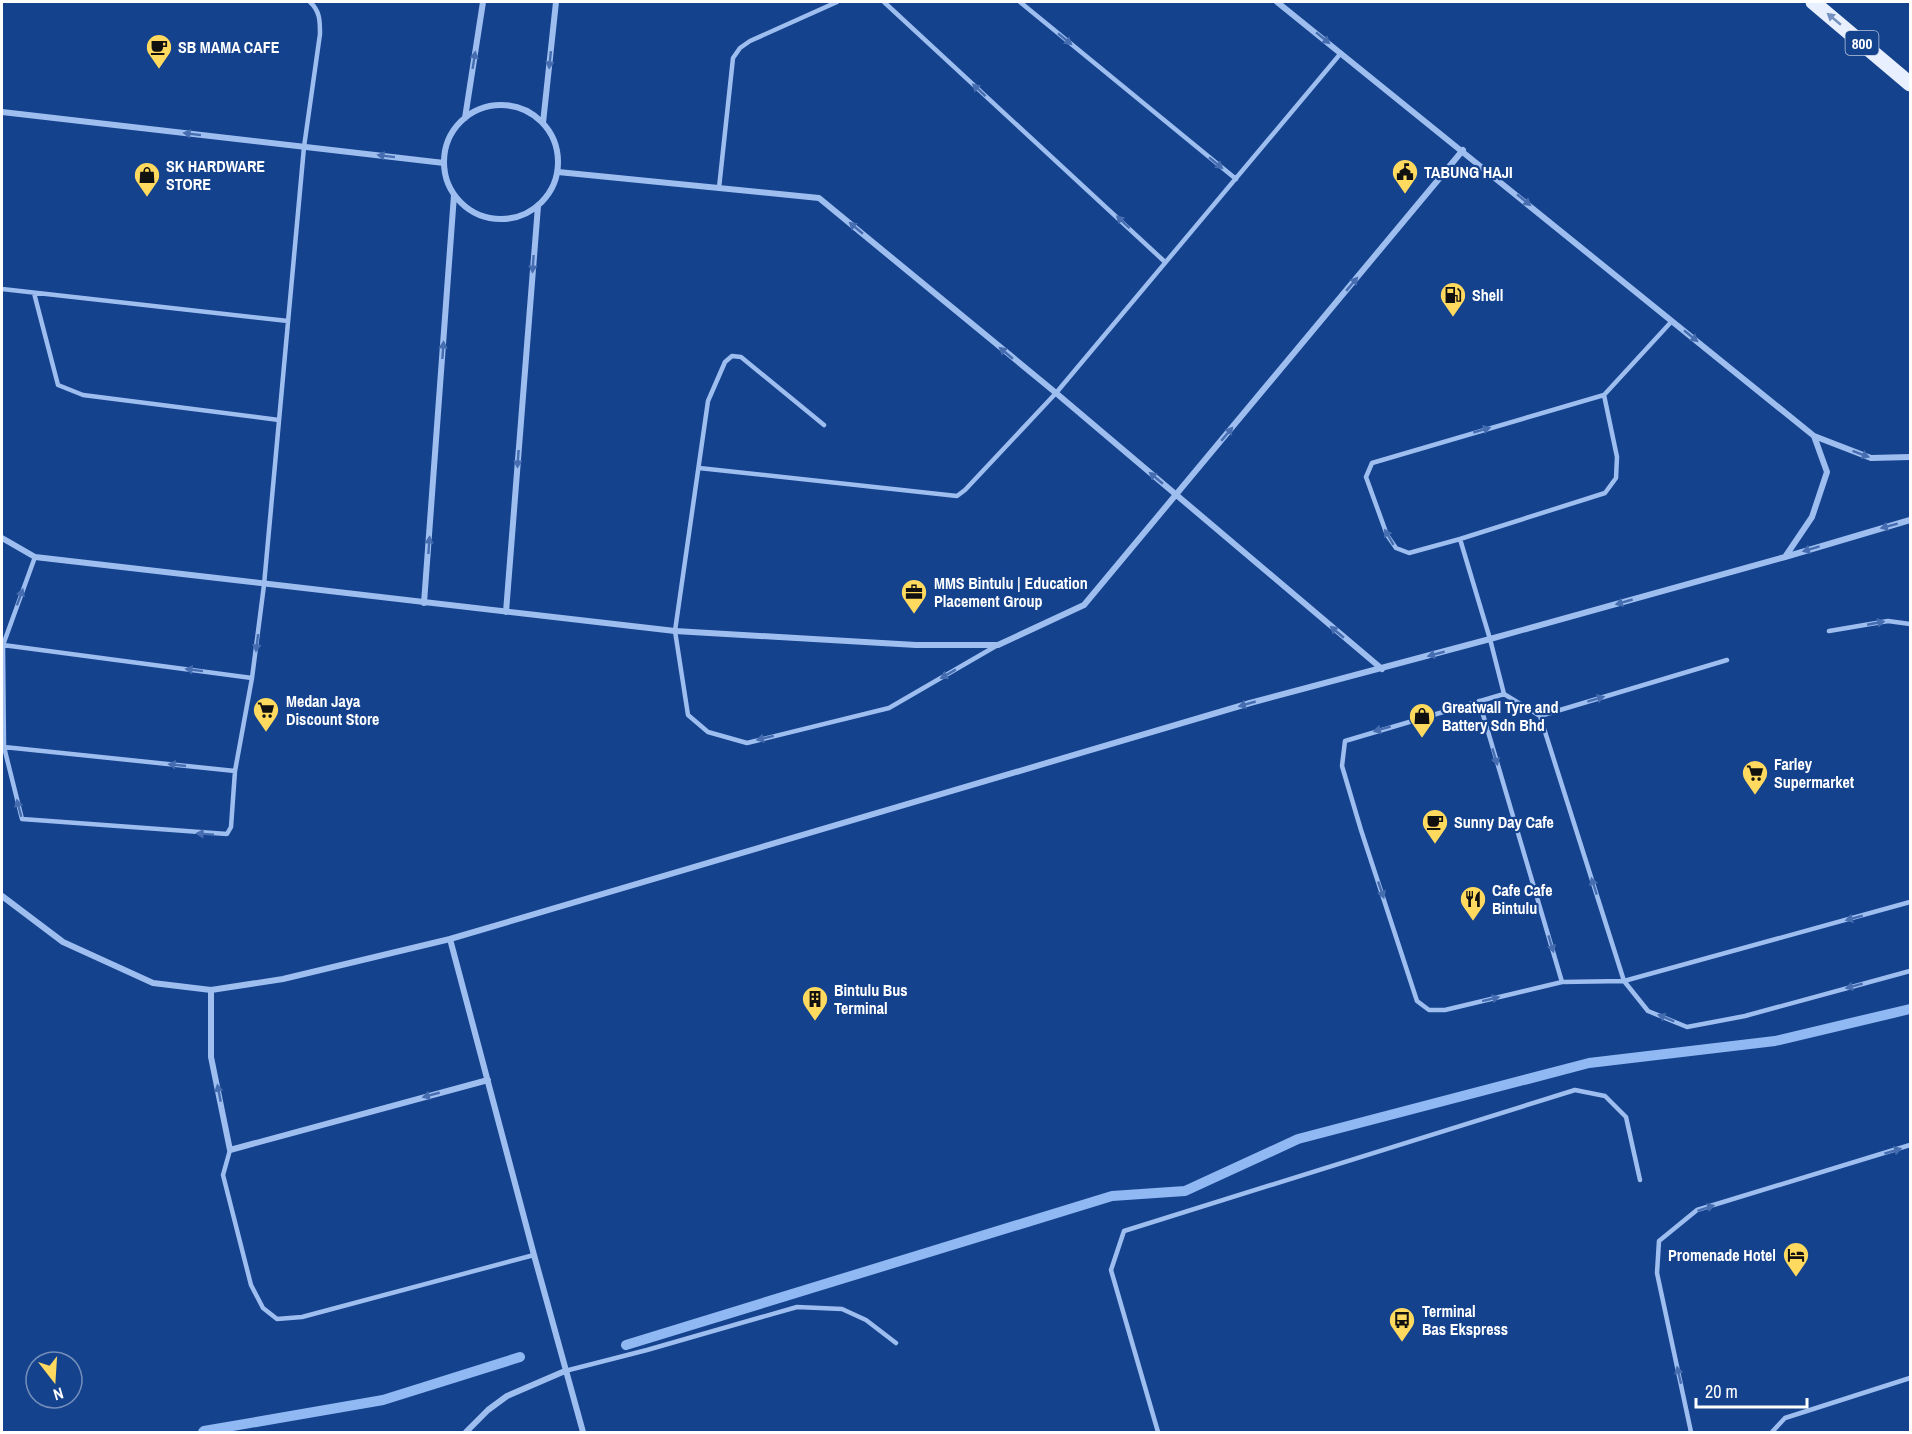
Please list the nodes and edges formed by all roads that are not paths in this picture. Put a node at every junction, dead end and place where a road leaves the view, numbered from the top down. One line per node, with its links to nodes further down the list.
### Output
1 (310, 2): 14 (lane)
2 (483, 2): 12 (street, one-way to 2)
3 (556, 2): 13 (street, one-way to 13)
4 (837, 2): 19 (lane)
5 (884, 2): 22 (lane, one-way to 5)
6 (1020, 2): 18 (lane, one-way to 18)
7 (1277, 2): 9 (street, one-way to 9)
8 (1813, 2): 10 (main road, 800, one-way to 8)
9 (1341, 53): 15 (street); 18 (lane)
10 (1911, 84)
11 (2, 112): 14 (street, one-way to 11)
12 (465, 118): 13 (street); 16 (street)
13 (543, 123): 17 (street)
14 (304, 147): 16 (street, one-way to 14); 25 (lane)
15 (1463, 150): 26 (street, one-way to 26); 34 (street, one-way to 15)
16 (444, 163): 20 (street)
17 (558, 172): 19 (street); 21 (street)
18 (1236, 179): 22 (lane)
19 (719, 188): 27 (street, one-way to 19)
20 (454, 195): 21 (street); 41 (street, one-way to 20)
21 (538, 206): 42 (street, one-way to 42)
22 (1166, 262): 27 (lane)
23 (2, 289): 24 (lane)
24 (34, 293): 25 (lane); 29 (lane)
25 (288, 321): 29 (lane)
26 (1672, 321): 28 (lane); 31 (street, one-way to 31)
27 (1056, 393): 33 (lane); 34 (street, one-way to 27)
28 (1604, 395): 37 (lane); 37 (lane, one-way to 28)
29 (279, 420): 40 (lane)
30 (824, 425): 33 (lane)
31 (1815, 436): 32 (street, one-way to 32); 38 (street)
32 (1911, 458)
33 (699, 468): 44 (lane)
34 (1176, 495): 48 (street); 50 (street, one-way to 34)
35 (1911, 520): 38 (street, one-way to 38)
36 (2, 538): 39 (street)
37 (1460, 539): 46 (lane)
38 (1785, 557): 46 (street, one-way to 46)
39 (35, 558): 40 (street); 47 (lane, one-way to 39)
40 (264, 585): 41 (street); 51 (lane, one-way to 51)
41 (424, 603): 42 (street)
42 (506, 612): 44 (street)
43 (1911, 624): 45 (lane, one-way to 43)
44 (675, 631): 48 (street); 48 (lane, one-way to 44)
45 (1829, 631)
46 (1490, 639): 50 (street, one-way to 50); 52 (lane)
47 (3, 645): 51 (lane, one-way to 47); 55 (lane)
48 (998, 645)
49 (1727, 660): 54 (lane, one-way to 49)
50 (1382, 669): 59 (street, one-way to 59)
51 (252, 678): 56 (lane)
52 (1504, 694): 53 (lane); 54 (lane)
53 (1479, 701): 62 (lane, one-way to 62); 62 (lane, one-way to 62)
54 (1540, 716): 61 (lane, one-way to 54)
55 (4, 747): 56 (lane, one-way to 55); 56 (lane, one-way to 55)
56 (235, 771)
57 (2, 896): 63 (street)
58 (1911, 902): 61 (lane, one-way to 61)
59 (450, 939): 63 (street); 64 (street)
60 (1911, 971): 61 (lane, one-way to 61)
61 (1624, 981): 62 (lane)
62 (1562, 982)
63 (211, 990): 66 (street, one-way to 63)
64 (488, 1080): 66 (street, one-way to 66); 68 (street)
65 (1911, 1145): 75 (lane, one-way to 65)
66 (230, 1150): 68 (lane)
67 (1640, 1179): 74 (lane)
68 (534, 1256): 70 (street)
69 (896, 1342): 70 (lane)
70 (565, 1371): 72 (street); 73 (street)
71 (1911, 1378): 76 (lane)
72 (466, 1432)
73 (583, 1432)
74 (1158, 1432)
75 (1691, 1432)
76 (1772, 1432)

